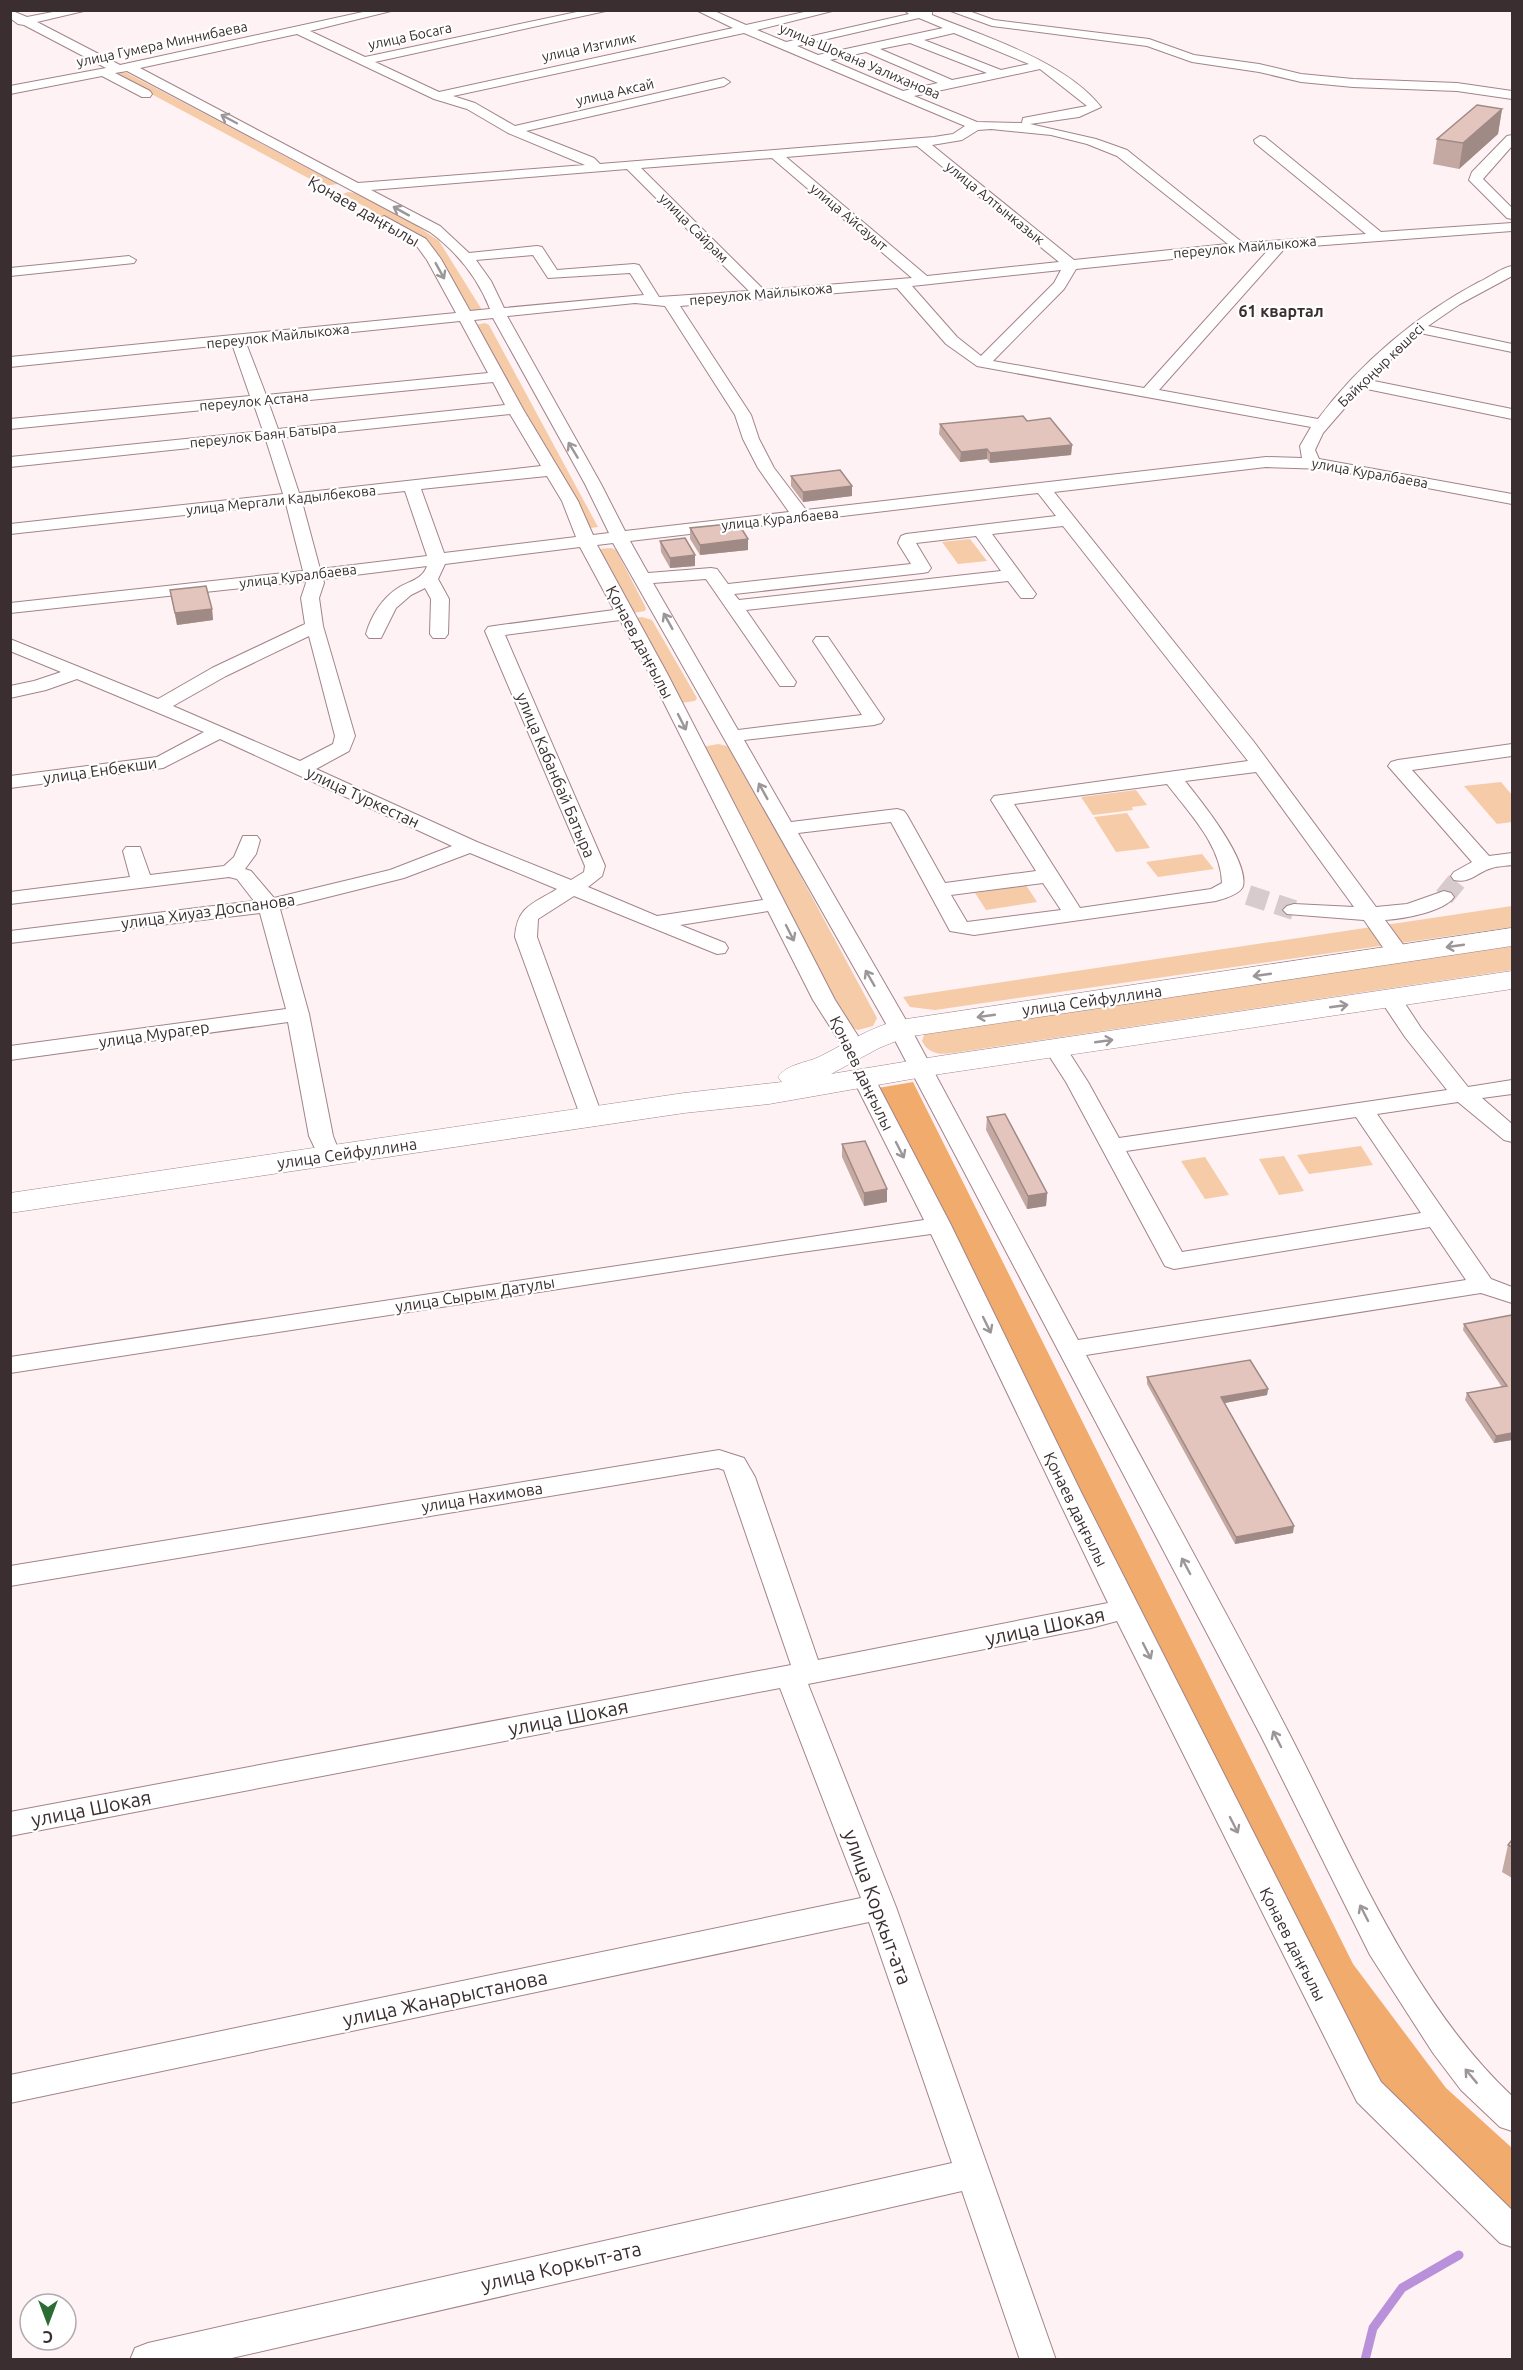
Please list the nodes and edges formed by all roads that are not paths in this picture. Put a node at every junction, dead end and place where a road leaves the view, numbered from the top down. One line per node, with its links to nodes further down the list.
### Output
1 (83, 10): 12 (street)
2 (390, 10): 16 (street, улица Гумера Миннибаева)
3 (605, 10): 21 (street, улица Босага)
4 (701, 10): 14 (street, улица Шокана Уалиханова)
5 (774, 10): 11 (street)
6 (831, 10): 11 (street, улица Изгилик)
7 (943, 10): 10 (street)
8 (953, 10): 30 (street)
9 (10, 13): 12 (street, Қонаев даңғылы)
10 (914, 13): 15 (street); 18 (street)
11 (794, 18): 14 (street, улица Изгилик)
12 (26, 21): 13 (street); 23 (street, Қонаев даңғылы)
13 (10, 24)
14 (746, 28): 18 (street, улица Шокана Уалиханова); 31 (street, улица Изгилик)
15 (956, 29): 17 (street); 22 (street)
16 (298, 30): 21 (street, улица Босага); 23 (street, улица Гумера Миннибаева)
17 (909, 38): 19 (street); 25 (street)
18 (784, 46): 20 (street, улица Шокана Уалиханова)
19 (867, 48): 20 (street); 27 (street)
20 (819, 59): 29 (street, улица Шокана Уалиханова)
21 (362, 61): 31 (street)
22 (1042, 64): 25 (street); 34 (street)
23 (123, 68): 24 (street, улица Гумера Миннибаева); 42 (street, Қонаев даңғылы, one-way to 23)
24 (104, 72): 28 (street, улица Гумера Миннибаева); 32 (street)
25 (997, 73): 27 (street)
26 (724, 82): 35 (street, улица Аксай)
27 (950, 84): 29 (street)
28 (10, 90)
29 (901, 95): 33 (street, улица Шокана Уалиханова)
30 (1512, 95)
31 (438, 96): 35 (street)
32 (158, 100)
33 (975, 126): 34 (street); 38 (street)
34 (1022, 128): 49 (street)
35 (513, 130): 41 (street)
36 (1512, 139): 45 (street)
37 (1260, 140): 47 (street)
38 (920, 142): 39 (street); 52 (street, улица Алтынказык)
39 (774, 153): 40 (street); 55 (street, улица Айсауыт)
40 (629, 164): 41 (street); 57 (street, улица Сайрам)
41 (596, 166): 42 (street)
42 (358, 187): 43 (street); 50 (street, Қонаев даңғылы, one-way to 42)
43 (334, 192)
44 (373, 214): 60 (street, Қонаев даңғылы, one-way to 60)
45 (1512, 215)
46 (1512, 227): 47 (street, переулок Майлыкожа)
47 (1377, 236): 48 (street, переулок Майлыкожа)
48 (1281, 244): 49 (street, переулок Майлыкожа); 69 (street)
49 (1240, 247): 52 (street, переулок Майлыкожа)
50 (467, 257): 58 (street); 61 (street, Қонаев даңғылы)
51 (129, 260): 54 (street)
52 (1070, 264): 55 (street, переулок Майлыкожа); 66 (street)
53 (1512, 271): 62 (street, Байқоңыр көшесі)
54 (10, 272)
55 (923, 280): 56 (street, переулок Майлыкожа)
56 (901, 283): 57 (street, переулок Майлыкожа); 66 (street)
57 (759, 293): 59 (street, переулок Майлыкожа)
58 (654, 300): 59 (street, переулок Майлыкожа); 61 (street, переулок Майлыкожа)
59 (670, 302): 61 (street); 83 (street)
60 (465, 316): 61 (street, переулок Майлыкожа); 63 (street, переулок Майлыкожа); 67 (street, Қонаев даңғылы)
61 (500, 316): 87 (street, Қонаев даңғылы, one-way to 61)
62 (1417, 328): 64 (street); 68 (street, Байқоңыр көшесі)
63 (238, 340): 65 (street, переулок Майлыкожа); 70 (street)
64 (1512, 348)
65 (10, 362)
66 (982, 363): 69 (street)
67 (497, 377): 70 (street, переулок Астана); 71 (street, Қонаев даңғылы)
68 (1359, 383): 72 (street); 74 (street, Байқоңыр көшесі)
69 (1149, 392): 74 (street)
70 (259, 401): 73 (street, переулок Астана); 75 (street)
71 (515, 409): 75 (street, переулок Баян Батыра); 78 (street, Қонаев даңғылы)
72 (1512, 414)
73 (10, 424)
74 (1321, 424): 77 (street, Байқоңыр көшесі)
75 (273, 434): 76 (street, переулок Баян Батыра); 81 (street)
76 (10, 462)
77 (1313, 462): 80 (street, улица Куралбаева); 82 (street, улица Куралбаева)
78 (552, 470): 79 (street, улица Мергали Кадылбекова); 88 (street, Қонаев даңғылы)
79 (412, 486): 81 (street, улица Мергали Кадылбекова); 89 (street)
80 (1043, 489): 83 (street, улица Куралбаева); 84 (street)
81 (293, 499): 85 (street, улица Мергали Кадылбекова); 90 (street)
82 (1512, 499)
83 (802, 516): 87 (street, улица Куралбаева)
84 (1067, 520): 86 (street); 111 (street)
85 (10, 529)
86 (980, 530): 91 (street); 94 (street)
87 (621, 537): 88 (street, улица Куралбаева); 92 (street, Қонаев даңғылы)
88 (587, 541): 89 (street, улица Куралбаева); 98 (street, Қонаев даңғылы)
89 (437, 559): 90 (street, улица Куралбаева); 93 (street)
90 (313, 575): 97 (street, улица Куралбаева); 99 (street)
91 (1014, 575): 95 (street); 96 (street)
92 (643, 579): 94 (street); 109 (street, Қонаев даңғылы, one-way to 92)
93 (430, 580): 100 (street); 101 (street)
94 (722, 590): 96 (street)
95 (1027, 594)
96 (733, 606): 105 (street)
97 (10, 608)
98 (626, 614): 125 (street, улица Кабанбай Батыра); 129 (street, Қонаев даңғылы, one-way to 129)
99 (314, 626): 107 (street); 112 (street)
100 (375, 634)
101 (439, 634)
102 (822, 641): 109 (street)
103 (10, 644): 104 (street, улица Туркестан)
104 (78, 672): 106 (street); 107 (street, улица Туркестан)
105 (787, 682)
106 (10, 692)
107 (158, 707): 108 (street, улица Туркестан)
108 (219, 732): 112 (street, улица Туркестан); 114 (street, улица Енбекши)
109 (732, 736): 115 (street, Қонаев даңғылы, one-way to 109)
110 (1512, 750): 120 (street)
111 (1261, 765): 113 (street); 133 (street)
112 (302, 768): 117 (street, улица Туркестан)
113 (1173, 778): 122 (street); 132 (street)
114 (10, 782)
115 (784, 829): 126 (street); 142 (street, Қонаев даңғылы, one-way to 115)
116 (250, 840): 121 (street)
117 (470, 846): 125 (street, улица Туркестан); 130 (street, улица Хиуаз Доспанова)
118 (133, 851): 124 (street)
119 (1512, 859): 120 (street)
120 (1484, 863): 123 (street)
121 (230, 871): 124 (street); 130 (street)
122 (1048, 876): 126 (street); 132 (street)
123 (1461, 876)
124 (141, 882): 128 (street)
125 (572, 888): 134 (street, улица Туркестан); 152 (street, улица Кабанбай Батыра)
126 (939, 890): 132 (street)
127 (1444, 897): 133 (street)
128 (10, 898)
129 (776, 904): 134 (street); 143 (street, Қонаев даңғылы, one-way to 143)
130 (269, 906): 136 (street, улица Хиуаз Доспанова); 141 (street)
131 (1294, 910): 133 (street)
132 (1074, 915)
133 (1372, 915): 138 (street)
134 (657, 922): 137 (street, улица Туркестан)
135 (1512, 937): 138 (main road, улица Сейфуллина, one-way to 138)
136 (10, 938)
137 (717, 948)
138 (1400, 954): 142 (main road, улица Сейфуллина, one-way to 142)
139 (1512, 980): 140 (main road, улица Сейфуллина)
140 (1390, 998): 144 (main road, улица Сейфуллина, one-way to 140); 149 (street)
141 (298, 1014): 145 (street, улица Мурагер); 155 (street)
142 (900, 1029): 143 (main road, улица Сейфуллина); 146 (street, Қонаев даңғылы)
143 (850, 1043): 147 (main road, Қонаев даңғылы); 150 (main road, улица Сейфуллина)
144 (1055, 1048): 146 (main road, улица Сейфуллина); 154 (street)
145 (10, 1053)
146 (922, 1069): 147 (main road, улица Сейфуллина); 161 (street, Қонаев даңғылы)
147 (864, 1079): 150 (main road, улица Сейфуллина); 158 (street, Қонаев даңғылы, one-way to 158)
148 (1512, 1087): 149 (street)
149 (1462, 1094): 151 (street); 153 (street)
150 (684, 1103): 152 (main road, улица Сейфуллина)
151 (1362, 1108): 154 (street); 157 (street)
152 (591, 1118): 155 (main road, улица Сейфуллина)
153 (1512, 1135)
154 (1112, 1146): 157 (street)
155 (329, 1156): 156 (main road, улица Сейфуллина)
156 (10, 1203)
157 (1437, 1218): 159 (street)
158 (939, 1226): 162 (street, улица Сырым Датулы); 164 (street, Қонаев даңғылы, one-way to 164)
159 (1482, 1285): 160 (street); 161 (street)
160 (1512, 1295)
161 (1072, 1349): 169 (street, Қонаев даңғылы, one-way to 161)
162 (10, 1365)
163 (10, 1576): 165 (street, улица Нахимова)
164 (1125, 1608): 165 (street, улица Шокая); 171 (street, Қонаев даңғылы, one-way to 171)
165 (799, 1675): 166 (street, улица Шокая); 167 (street, улица Коркыт-ата)
166 (10, 1824)
167 (880, 1907): 168 (street, улица Жанарыстанова); 170 (street, улица Коркыт-ата)
168 (10, 2088)
169 (1512, 2117)
170 (974, 2173): 172 (street, улица Коркыт-ата); 173 (street, улица Коркыт-ата)
171 (1512, 2232)
172 (148, 2360)
173 (1038, 2360)

